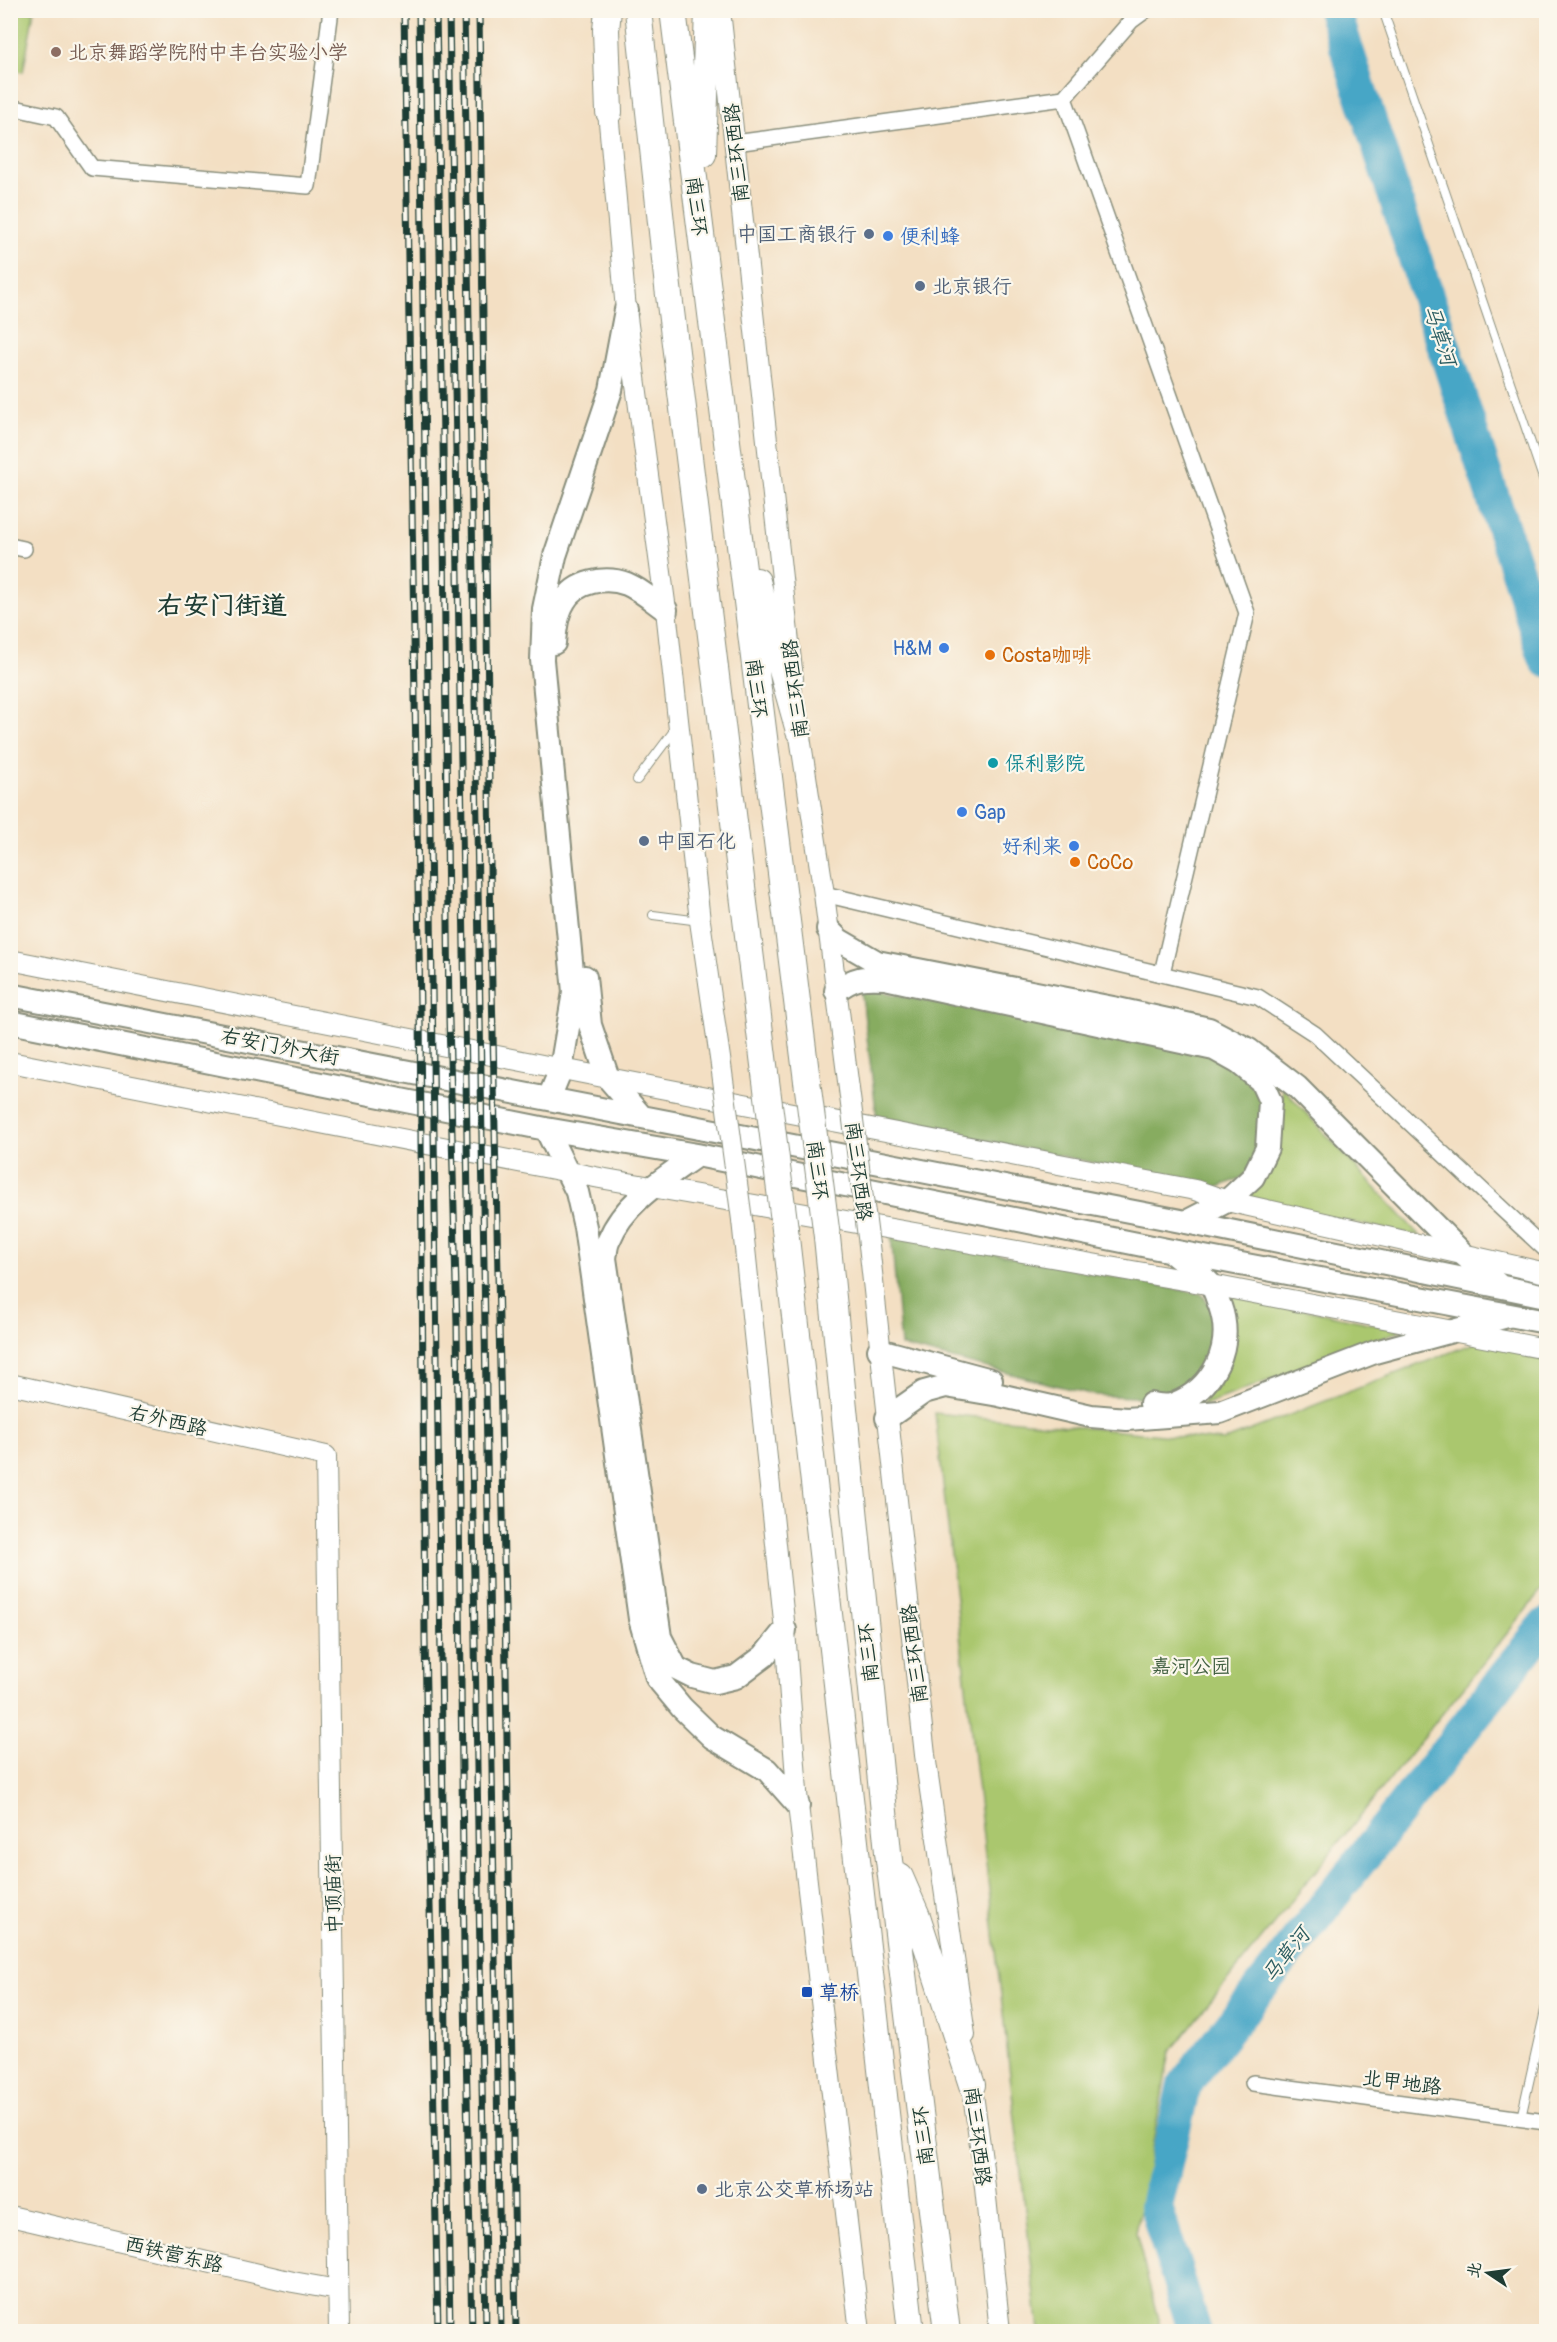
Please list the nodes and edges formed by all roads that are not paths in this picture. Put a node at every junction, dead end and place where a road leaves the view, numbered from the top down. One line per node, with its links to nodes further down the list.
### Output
1 (331, 10): 11 (street)
2 (596, 10): 12 (street)
3 (608, 10): 12 (highway)
4 (638, 10): 69 (highway, 南三环, bridge)
5 (673, 10): 14 (highway, 南三环)
6 (708, 10): 14 (highway)
7 (720, 10): 13 (street, 南三环西路)
8 (1146, 10): 10 (street)
9 (1383, 10): 16 (lane)
10 (1064, 98): 13 (street); 27 (street)
11 (10, 107)
12 (609, 112): 15 (street)
13 (735, 143): 20 (street, 南三环西路)
14 (706, 277): 17 (highway, 南三环)
15 (626, 310): 18 (street); 32 (main road)
16 (1546, 487)
17 (733, 492): 20 (highway); 59 (highway, 南三环, bridge)
18 (666, 610): 19 (street); 33 (main road)
19 (679, 724): 21 (lane); 24 (street)
20 (799, 731): 22 (street, 南三环西路)
21 (637, 780)
22 (824, 894): 25 (street, 南三环西路); 27 (street)
23 (653, 915): 24 (lane)
24 (700, 921): 57 (street, bridge)
25 (828, 929): 28 (street, 南三环西路); 44 (main road)
26 (10, 960): 32 (street)
27 (1162, 973): 43 (street)
28 (836, 991): 40 (main road); 53 (street, 南三环西路, bridge)
29 (10, 995): 34 (main road, 右安门外大街)
30 (10, 1022): 36 (main road, 右安门外大街)
31 (10, 1062): 38 (street)
32 (561, 1069): 33 (street); 34 (main road)
33 (608, 1078): 35 (main road); 40 (street)
34 (549, 1098): 35 (main road, 右安门外大街)
35 (641, 1116): 41 (main road, 右安门外大街)
36 (546, 1129): 37 (main road, 右安门外大街); 38 (main road)
37 (697, 1155): 39 (main road); 42 (main road, 右安门外大街)
38 (566, 1172): 39 (street); 58 (main road)
39 (651, 1188): 46 (street); 57 (main road)
40 (1227, 1201): 41 (main road); 44 (street)
41 (1186, 1222): 47 (main road, 右安门外大街)
42 (1167, 1250): 46 (main road); 49 (main road, 右安门外大街)
43 (1546, 1250)
44 (1464, 1255): 45 (street); 47 (main road)
45 (1546, 1273)
46 (1212, 1286): 51 (street); 53 (main road)
47 (1501, 1287): 48 (main road, 右安门外大街)
48 (1546, 1296)
49 (1511, 1316): 50 (main road, 右安门外大街); 51 (main road)
50 (1546, 1322)
51 (1457, 1331): 52 (street); 55 (main road)
52 (1546, 1349)
53 (879, 1350): 55 (street, 南三环西路)
54 (10, 1384): 56 (street, 右外西路)
55 (887, 1418): 62 (street, 南三环西路)
56 (326, 1456): 66 (street, 中顶庙街)
57 (785, 1630): 58 (street)
58 (798, 1805): 68 (street)
59 (888, 1852): 62 (highway); 70 (highway, 南三环)
60 (1546, 2006): 63 (lane)
61 (1253, 2083): 63 (street, 北甲地路)
62 (972, 2085): 71 (street, 南三环西路)
63 (1521, 2118): 64 (street, 北甲地路)
64 (1546, 2122)
65 (10, 2216): 66 (street, 西铁营东路)
66 (338, 2290): 67 (street, 中顶庙街)
67 (339, 2331)
68 (860, 2331)
69 (911, 2331)
70 (947, 2331)
71 (1000, 2331)

